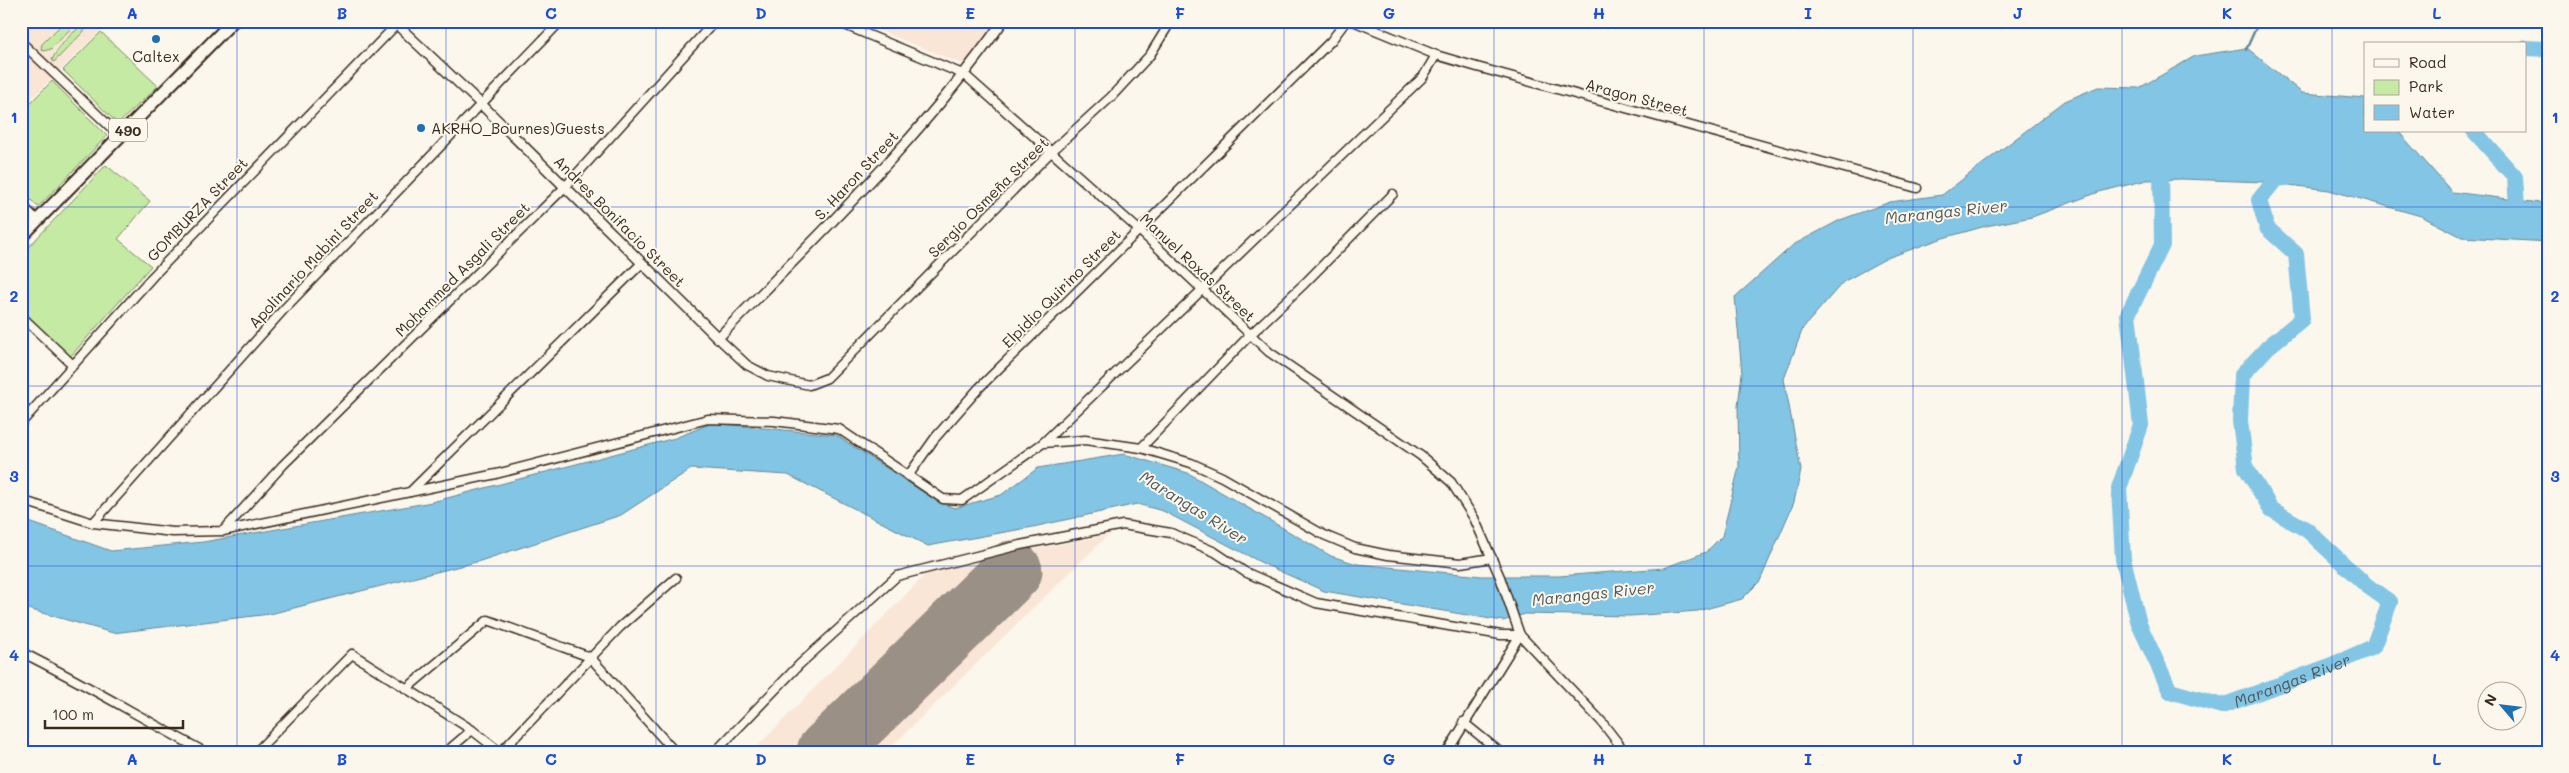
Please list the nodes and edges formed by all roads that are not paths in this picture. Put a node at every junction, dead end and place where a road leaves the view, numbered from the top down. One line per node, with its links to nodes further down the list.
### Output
1 (233, 21): 14 (main road, 490)
2 (562, 21): 13 (street, Apolinario Mabini Street)
3 (715, 21): 16 (street, Mohammed Asgali Street)
4 (835, 21): 12 (street, Manuel Roxas Street)
5 (1003, 21): 12 (street, S. Haron Street)
6 (1171, 21): 15 (street, Sergio Osmeña Street)
7 (1346, 21): 21 (street, Elpidio Quirino Street)
8 (1354, 21): 11 (street, Aragon Street)
9 (396, 22): 13 (street, Andres Bonifacio Street); 28 (street, GOMBURZA Street)
10 (21, 42): 14 (street)
11 (1436, 55): 17 (street, Aragon Street); 24 (street)
12 (965, 75): 15 (street, Manuel Roxas Street); 27 (street, S. Haron Street)
13 (480, 104): 16 (street, Andres Bonifacio Street); 35 (street, Apolinario Mabini Street)
14 (121, 137): 20 (main road, 490)
15 (1052, 151): 21 (street, Manuel Roxas Street); 27 (street, Sergio Osmeña Street)
16 (565, 187): 23 (street, Andres Bonifacio Street); 36 (street, Mohammed Asgali Street)
17 (1916, 188)
18 (1393, 194): 26 (street)
19 (21, 204): 20 (street)
20 (38, 220): 22 (main road, 490)
21 (1139, 230): 24 (street, Manuel Roxas Street); 32 (street, Elpidio Quirino Street)
22 (21, 237)
23 (642, 263): 27 (street, Andres Bonifacio Street); 33 (street)
24 (1200, 289): 26 (street, Manuel Roxas Street); 30 (street)
25 (21, 316): 28 (street)
26 (1250, 335): 31 (street); 37 (street, Manuel Roxas Street)
27 (718, 338)
28 (73, 365): 29 (street, GOMBURZA Street)
29 (21, 423)
30 (1043, 443): 31 (street); 32 (street)
31 (1141, 448): 37 (street)
32 (908, 476): 33 (street)
33 (410, 492): 36 (street)
34 (21, 500): 35 (street)
35 (93, 523): 36 (street)
36 (223, 531)
37 (1492, 558): 39 (street, Manuel Roxas Street)
38 (676, 578): 41 (street)
39 (1520, 635): 43 (street); 50 (street); 53 (street)
40 (21, 652): 45 (street)
41 (590, 657): 42 (street); 48 (street); 49 (street)
42 (406, 689): 44 (street); 46 (street)
43 (1463, 722): 51 (street); 52 (street)
44 (472, 730): 47 (street); 48 (street)
45 (205, 752)
46 (256, 752)
47 (446, 752)
48 (500, 752)
49 (675, 752)
50 (715, 752)
51 (1447, 752)
52 (1500, 752)
53 (1625, 752)

